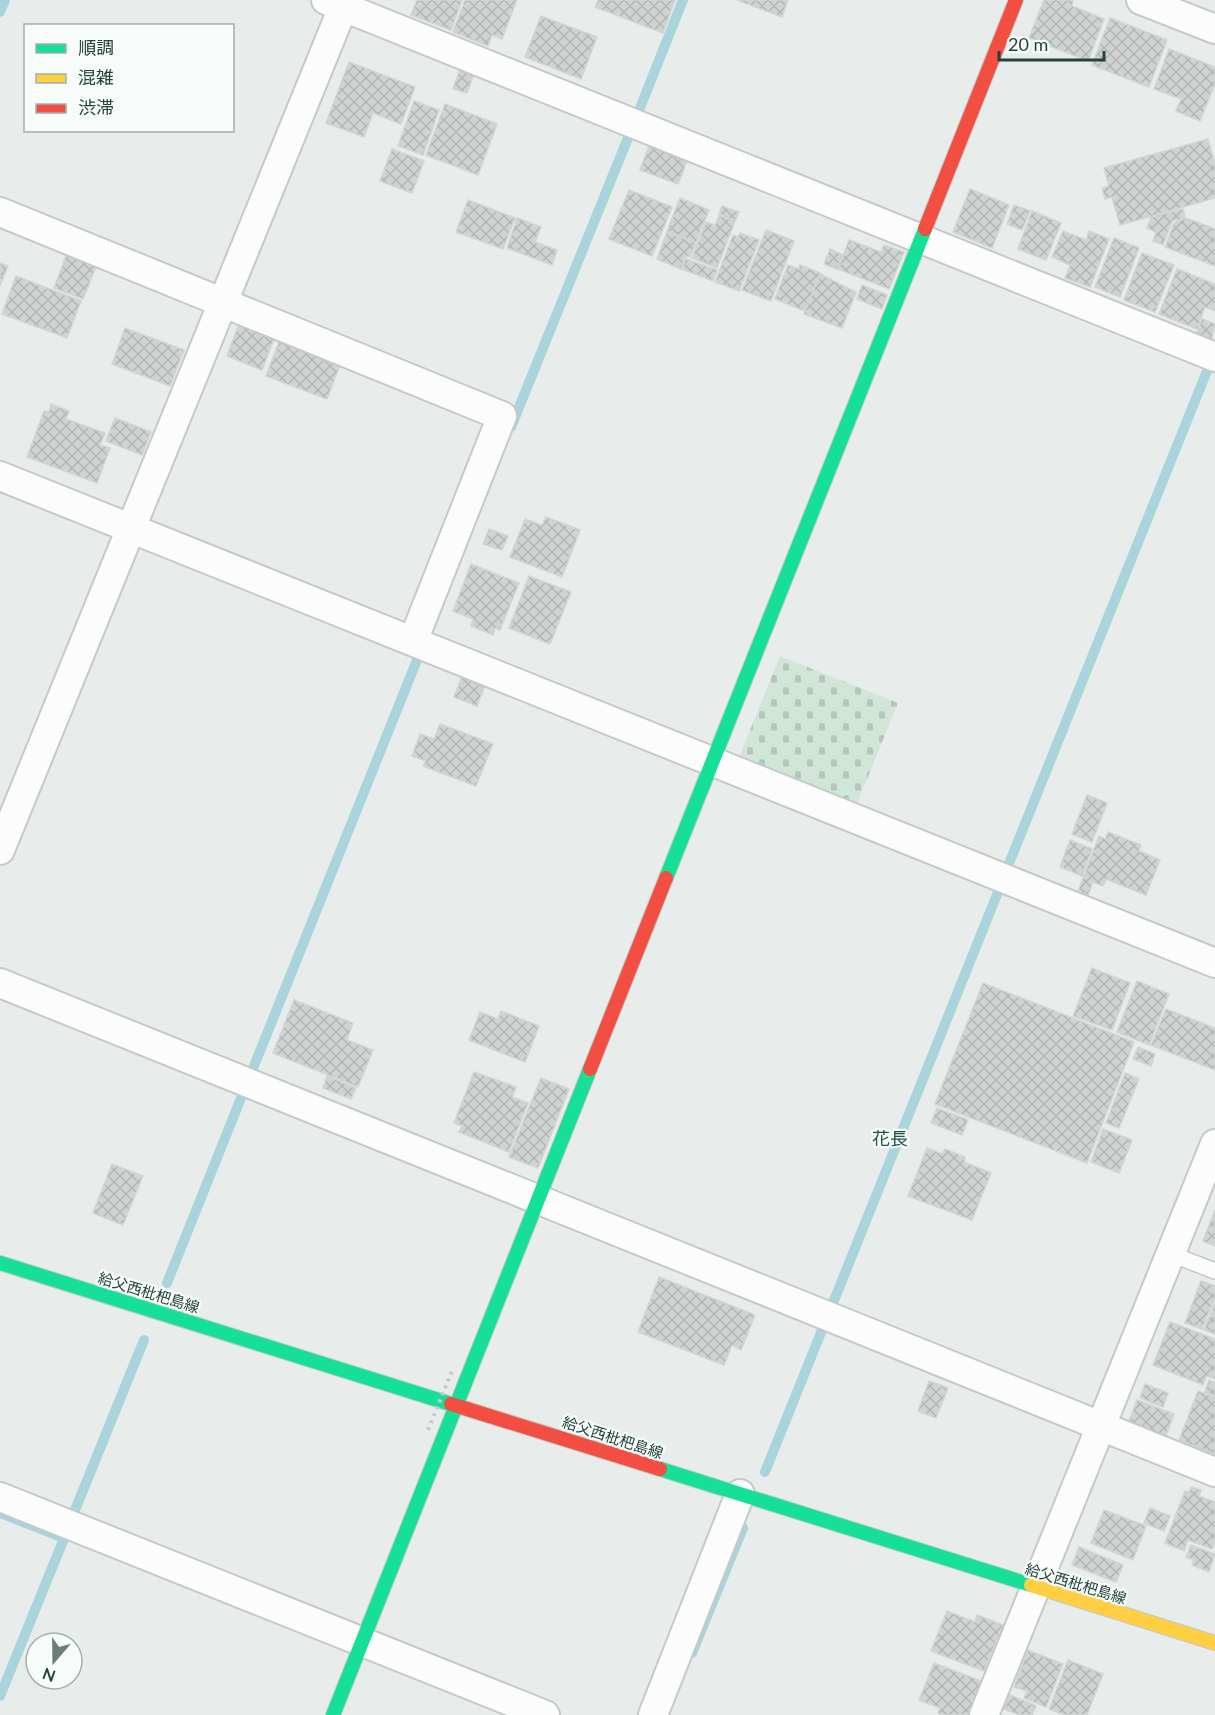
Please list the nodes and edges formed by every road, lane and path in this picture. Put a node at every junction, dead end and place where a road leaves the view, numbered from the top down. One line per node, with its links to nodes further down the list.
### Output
1 (1016, 0): 6 (street)
2 (1141, 0): 4 (street)
3 (338, 2): 6 (street); 7 (street)
4 (1215, 30)
5 (0, 212): 7 (street)
6 (921, 239): 8 (street); 12 (street)
7 (222, 302): 10 (street); 11 (street)
8 (1215, 357)
9 (0, 476): 10 (street)
10 (131, 528): 11 (street); 13 (street)
11 (413, 641): 12 (street)
12 (713, 762): 14 (street); 17 (street)
13 (0, 850)
14 (1215, 963)
15 (0, 982): 17 (street)
16 (1215, 1144): 18 (street)
17 (539, 1199): 22 (street); 23 (street)
18 (1171, 1254): 20 (lane); 23 (street)
19 (0, 1263): 22 (street, 給父西枇杷島線)
20 (1215, 1271)
21 (452, 1371): 24 (path, bridge)
22 (457, 1405): 26 (street, 給父西枇杷島線); 29 (street)
23 (1101, 1426): 25 (street); 28 (street)
24 (428, 1430)
25 (1215, 1472)
26 (740, 1494): 28 (street, 給父西枇杷島線); 33 (street)
27 (0, 1497): 29 (street)
28 (1036, 1588): 30 (street, 給父西枇杷島線); 34 (street)
29 (362, 1643): 31 (street); 32 (street)
30 (1215, 1643)
31 (333, 1715)
32 (545, 1715)
33 (653, 1715)
34 (984, 1715)

